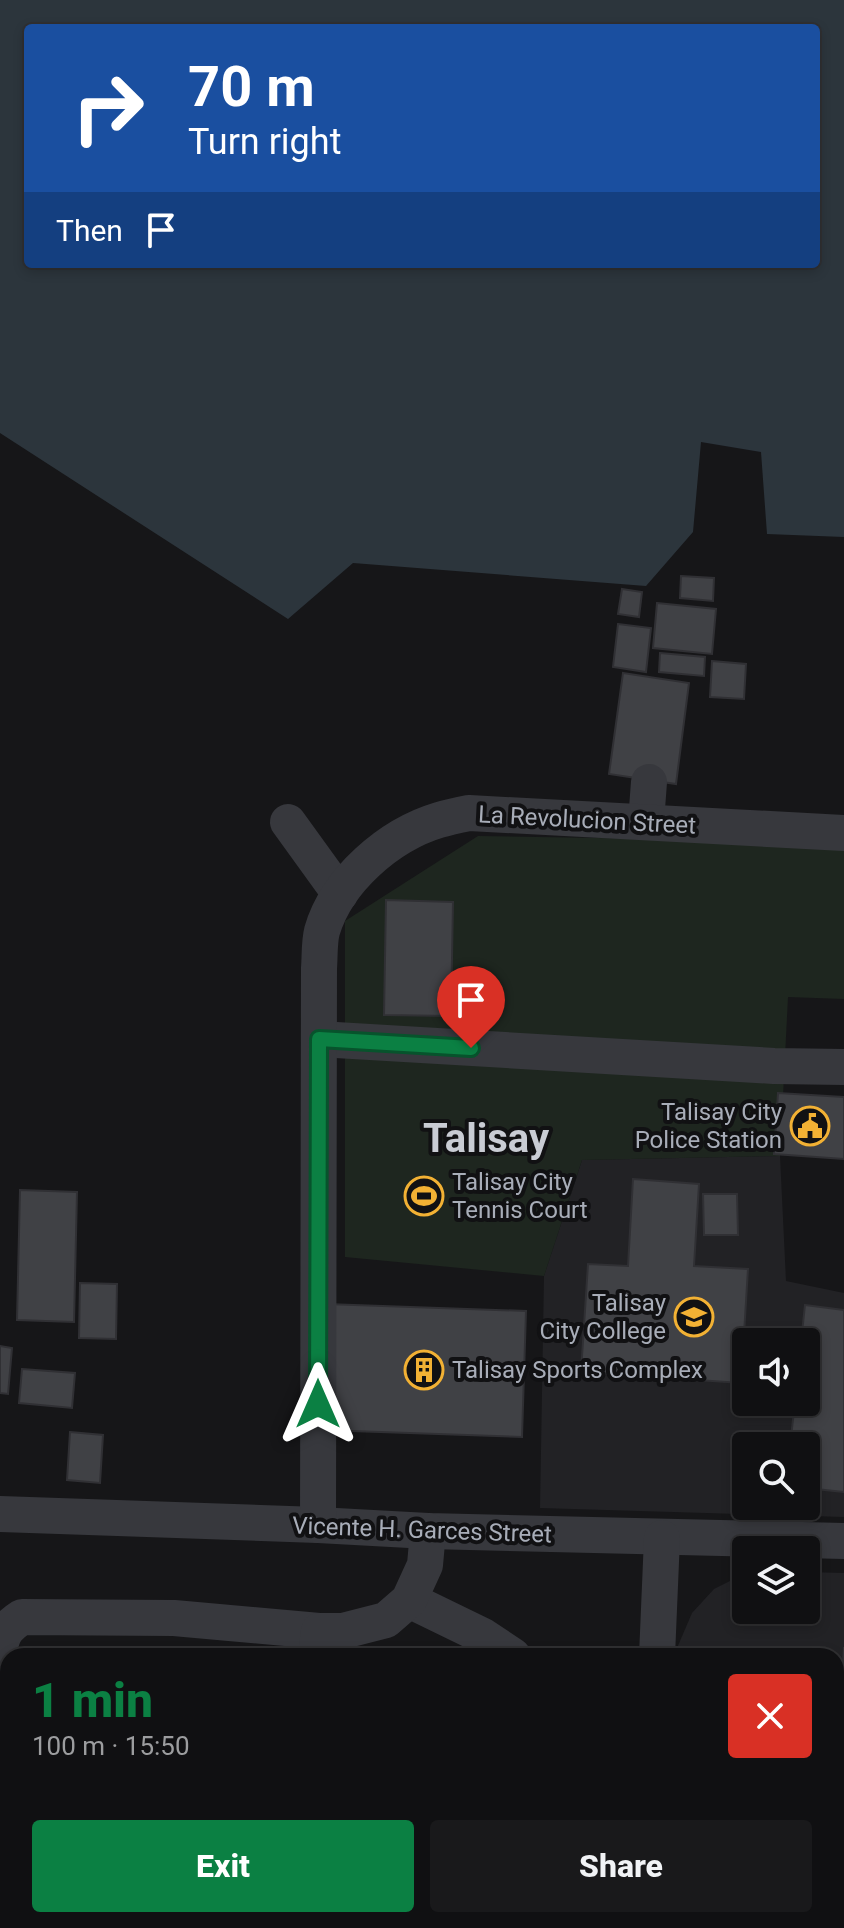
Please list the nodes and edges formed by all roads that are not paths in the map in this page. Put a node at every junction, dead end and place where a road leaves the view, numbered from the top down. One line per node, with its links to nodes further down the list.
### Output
1 (649, 782): 3 (street)
2 (288, 822): 5 (street)
3 (646, 822): 4 (street, La Revolucion Street); 5 (street, La Revolucion Street)
4 (844, 833)
5 (340, 894): 6 (street, La Revolucion Street)
6 (319, 1039): 7 (street); 9 (street, La Revolucion Street)
7 (844, 1067)
8 (0, 1514): 9 (street, Vicente H. Garces Street)
9 (318, 1525): 10 (street, Vicente H. Garces Street)
10 (428, 1531): 11 (street, Vicente H. Garces Street); 13 (street)
11 (662, 1538): 12 (street, Vicente H. Garces Street); 17 (street)
12 (844, 1541)
13 (409, 1600): 14 (street); 16 (street)
14 (317, 1644): 15 (street)
15 (0, 1647)
16 (501, 1648)
17 (657, 1648)

